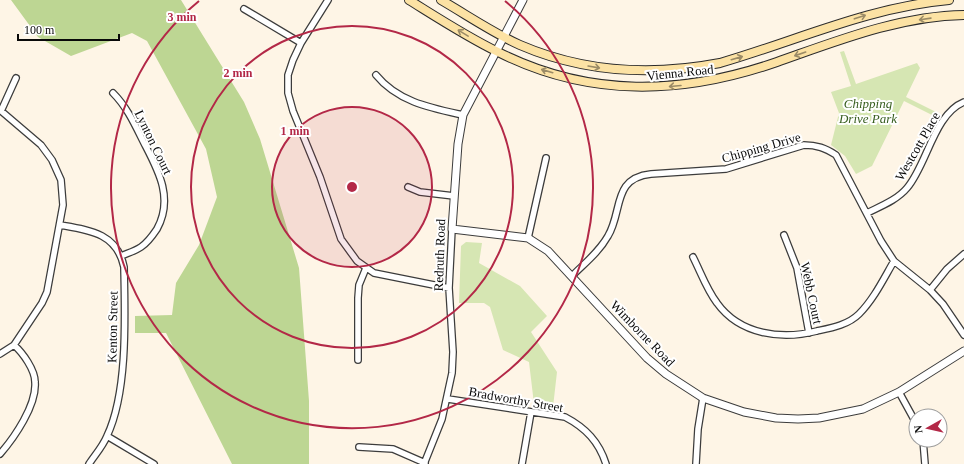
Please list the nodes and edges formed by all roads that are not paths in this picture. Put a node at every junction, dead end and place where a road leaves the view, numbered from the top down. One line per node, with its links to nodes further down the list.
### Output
1 (328, 0): 9 (street)
2 (409, 0): 10 (main road, Vienna Road, one-way to 2)
3 (441, 0): 8 (main road, Vienna Road)
4 (523, 0): 8 (street, Redruth Road)
5 (949, 0): 8 (main road, Vienna Road, one-way to 5)
6 (244, 9): 9 (street)
7 (964, 15): 10 (main road, Vienna Road, one-way to 10)
8 (505, 37): 10 (street, Redruth Road)
9 (300, 43): 29 (street)
10 (497, 52): 16 (street, Redruth Road)
11 (376, 75): 16 (street)
12 (16, 78): 15 (street)
13 (113, 93): 26 (street, Lynton Court)
14 (964, 102): 20 (street, Westcott Place)
15 (1, 111): 21 (street)
16 (463, 115): 19 (street, Redruth Road)
17 (546, 158): 24 (street)
18 (408, 187): 19 (street)
19 (454, 196): 22 (street, Redruth Road)
20 (868, 213): 28 (street, Chipping Drive); 30 (street, Chipping Drive)
21 (60, 225): 26 (street); 35 (street)
22 (452, 229): 24 (street, Wimborne Road); 31 (street, Redruth Road)
23 (784, 235): 33 (street, Webb Court)
24 (528, 238): 30 (street, Wimborne Road)
25 (964, 254): 32 (street)
26 (121, 256): 44 (street, Kenton Street)
27 (694, 257): 33 (street)
28 (894, 261): 32 (street, Chipping Drive); 33 (street)
29 (366, 268): 31 (street); 38 (street)
30 (573, 275): 40 (street, Wimborne Road)
31 (449, 288): 41 (street, Redruth Road)
32 (930, 290): 34 (street, Chipping Drive)
33 (810, 333)
34 (964, 335)
35 (14, 345): 37 (street); 47 (street)
36 (964, 351): 39 (street, Wimborne Road)
37 (0, 354)
38 (358, 360)
39 (899, 392): 40 (street, Wimborne Road); 42 (street)
40 (703, 398): 53 (street)
41 (448, 399): 43 (street, Bradworthy Street); 48 (street, Redruth Road)
42 (908, 408)
43 (531, 412): 51 (street); 52 (street, Bradworthy Street)
44 (107, 436): 49 (street, Kenton Street); 50 (street)
45 (359, 447): 48 (street)
46 (924, 448): 54 (street)
47 (0, 454)
48 (424, 463)
49 (89, 464)
50 (154, 464)
51 (522, 464)
52 (606, 464)
53 (696, 464)
54 (925, 464)

